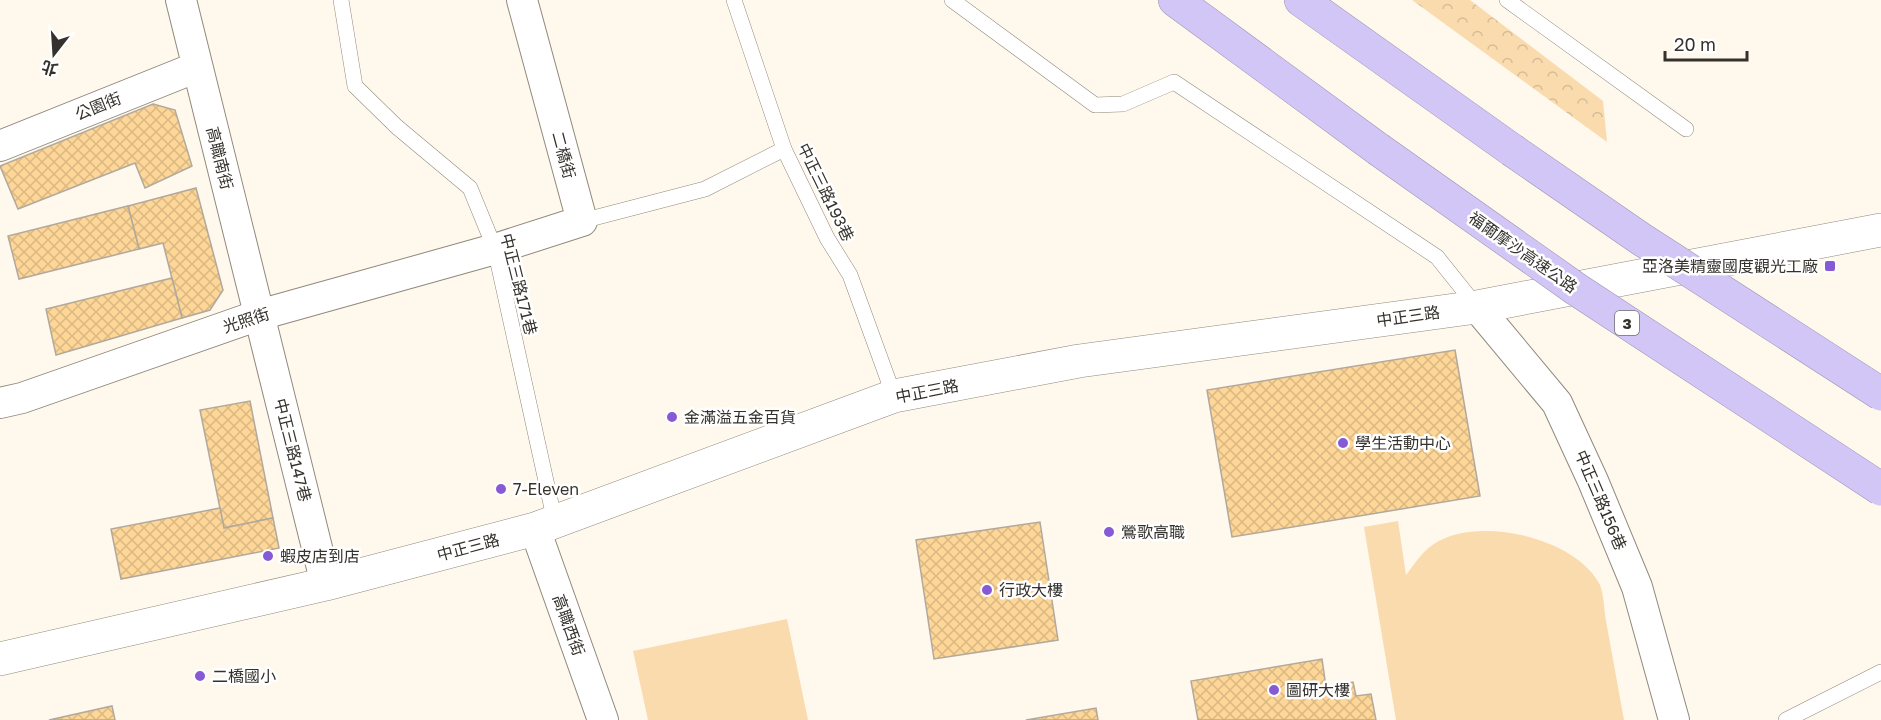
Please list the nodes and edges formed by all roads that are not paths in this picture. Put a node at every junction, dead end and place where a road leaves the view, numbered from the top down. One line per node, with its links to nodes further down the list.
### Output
1 (181, 0): 9 (street, 高職南街)
2 (341, 0): 15 (lane, 中正三路171巷)
3 (522, 0): 13 (street, 二橋街)
4 (734, 0): 12 (lane, 中正三路193巷)
5 (952, 0): 16 (lane)
6 (1175, 0): 21 (highway, 福爾摩沙高速公路 / 3, bridge)
7 (1301, 0): 18 (highway, bridge)
8 (1507, 0): 10 (lane)
9 (196, 67): 11 (street, 公園街); 17 (street, 高職南街)
10 (1686, 129)
11 (0, 146)
12 (784, 149): 13 (lane); 19 (lane, 中正三路193巷)
13 (582, 221): 15 (street)
14 (1881, 230): 16 (street, 中正三路)
15 (495, 249): 17 (street, 光照街); 22 (lane, 中正三路171巷)
16 (1477, 307): 19 (street, 中正三路); 27 (street, 中正三路156巷)
17 (259, 315): 20 (street, 光照街); 23 (street, 中正三路147巷)
18 (1881, 394)
19 (894, 396): 22 (street, 中正三路)
20 (0, 403)
21 (1881, 489)
22 (545, 525): 23 (street, 中正三路); 26 (street, 高職西街)
23 (326, 584): 24 (street, 中正三路)
24 (0, 659)
25 (1881, 672): 28 (lane)
26 (603, 720)
27 (1674, 720)
28 (1786, 720)

